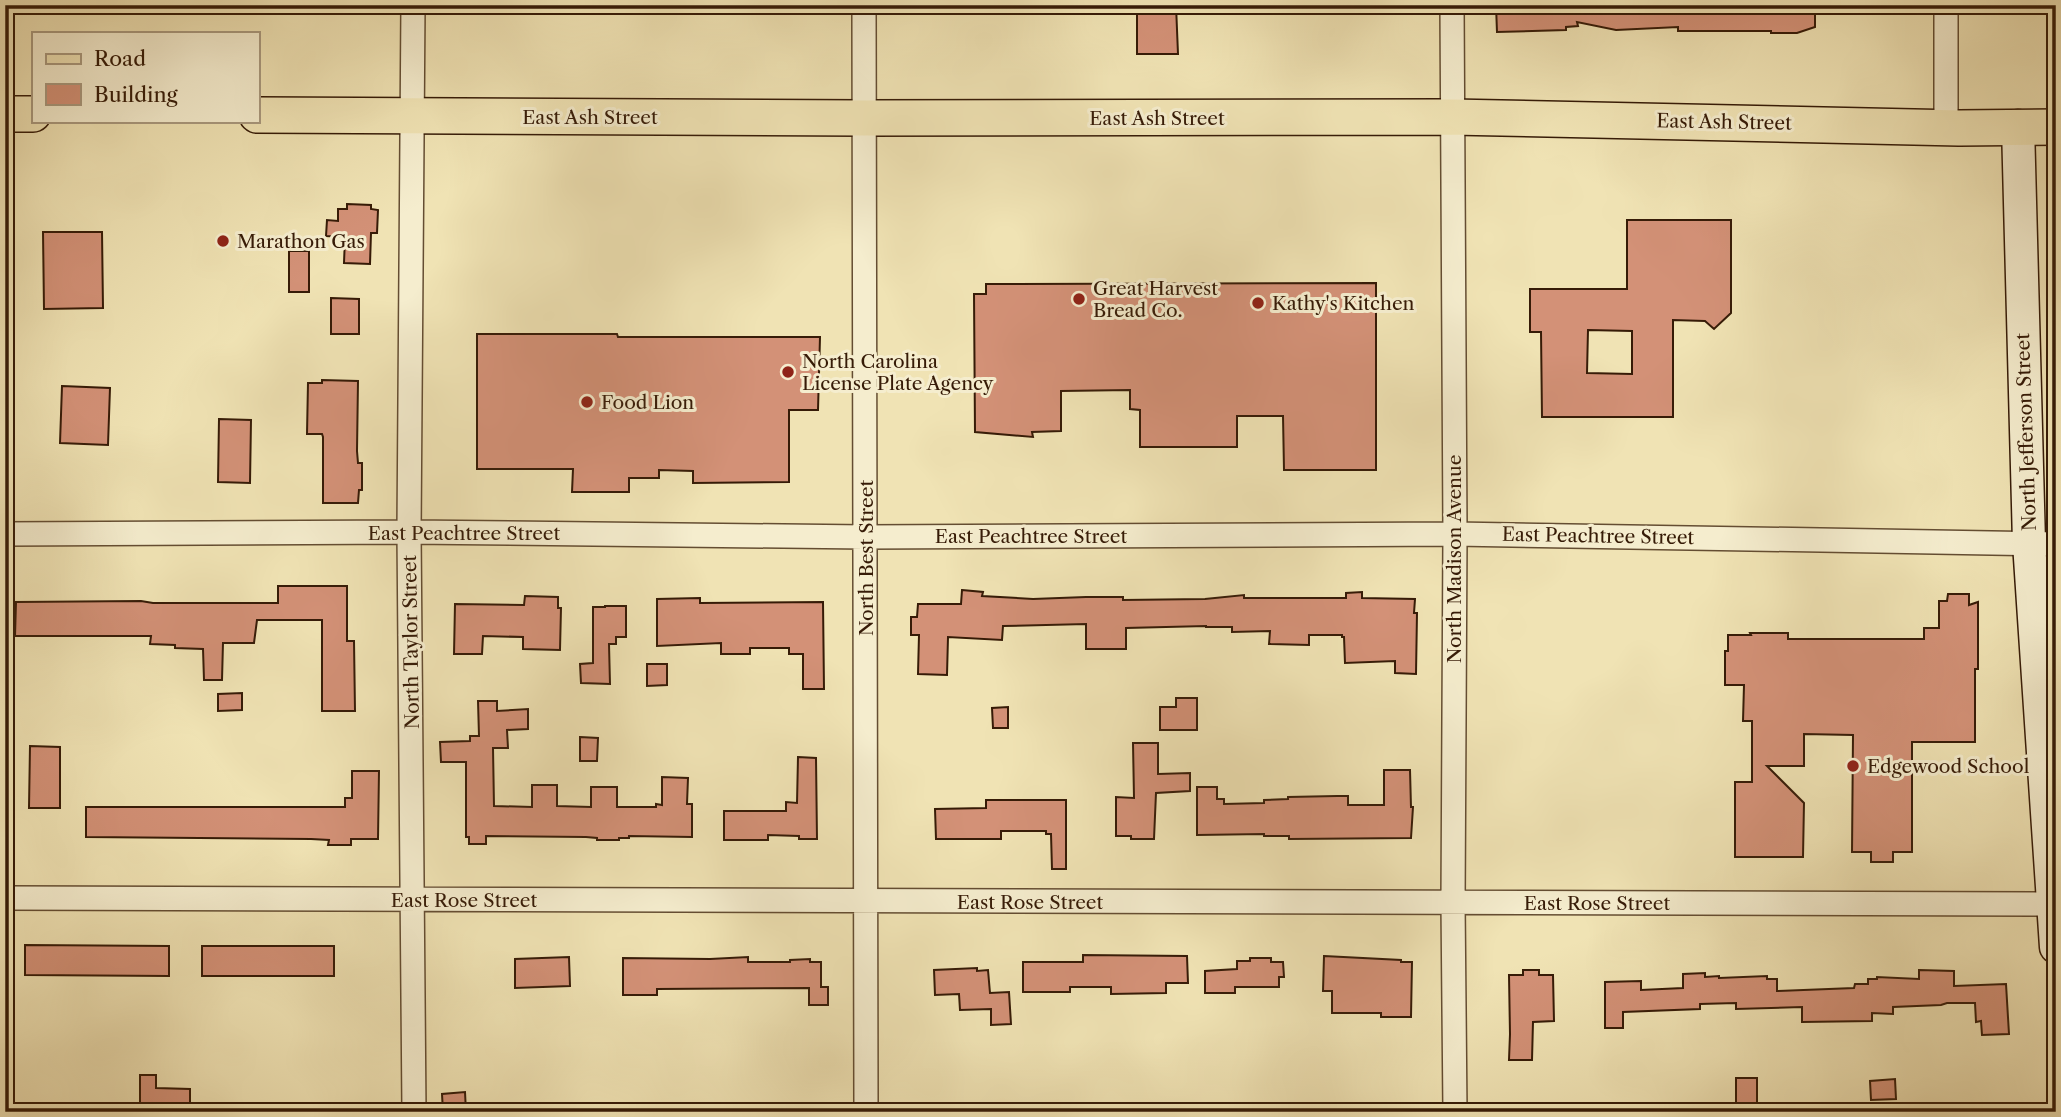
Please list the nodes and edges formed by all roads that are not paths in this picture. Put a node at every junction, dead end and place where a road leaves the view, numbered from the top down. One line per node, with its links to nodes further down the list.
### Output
1 (413, 5): 8 (street, North Taylor Street)
2 (864, 5): 10 (street, North Best Street)
3 (1452, 5): 9 (street, North Madison Avenue)
4 (1946, 5): 12 (street)
5 (5, 114): 6 (main road)
6 (32, 114)
7 (259, 115): 8 (main road, East Ash Street)
8 (413, 116): 10 (main road, East Ash Street); 14 (street, North Taylor Street)
9 (1452, 117): 10 (main road, East Ash Street); 12 (main road, East Ash Street); 16 (street, North Madison Avenue)
10 (863, 118): 17 (street, North Best Street)
11 (2018, 126): 12 (main road, East Ash Street); 13 (main road, East Ash Street); 18 (street, North Jefferson Street)
12 (1946, 127)
13 (2056, 127)
14 (410, 532): 15 (street, East Peachtree Street); 17 (street, East Peachtree Street); 20 (street, North Taylor Street)
15 (5, 534)
16 (1455, 534): 17 (street, East Peachtree Street); 18 (street, East Peachtree Street); 22 (street, North Madison Avenue)
17 (866, 537): 21 (street, North Best Street)
18 (2043, 544): 23 (street, North Jefferson Street)
19 (5, 898): 20 (street, East Rose Street)
20 (413, 900): 21 (street, East Rose Street); 25 (street, North Taylor Street)
21 (865, 902): 22 (street, East Rose Street); 26 (street, North Best Street)
22 (1453, 903): 23 (street, East Rose Street); 27 (street, North Madison Avenue)
23 (2055, 904): 24 (street, North Jefferson Street)
24 (2056, 947)
25 (414, 1112)
26 (866, 1112)
27 (1455, 1112)

